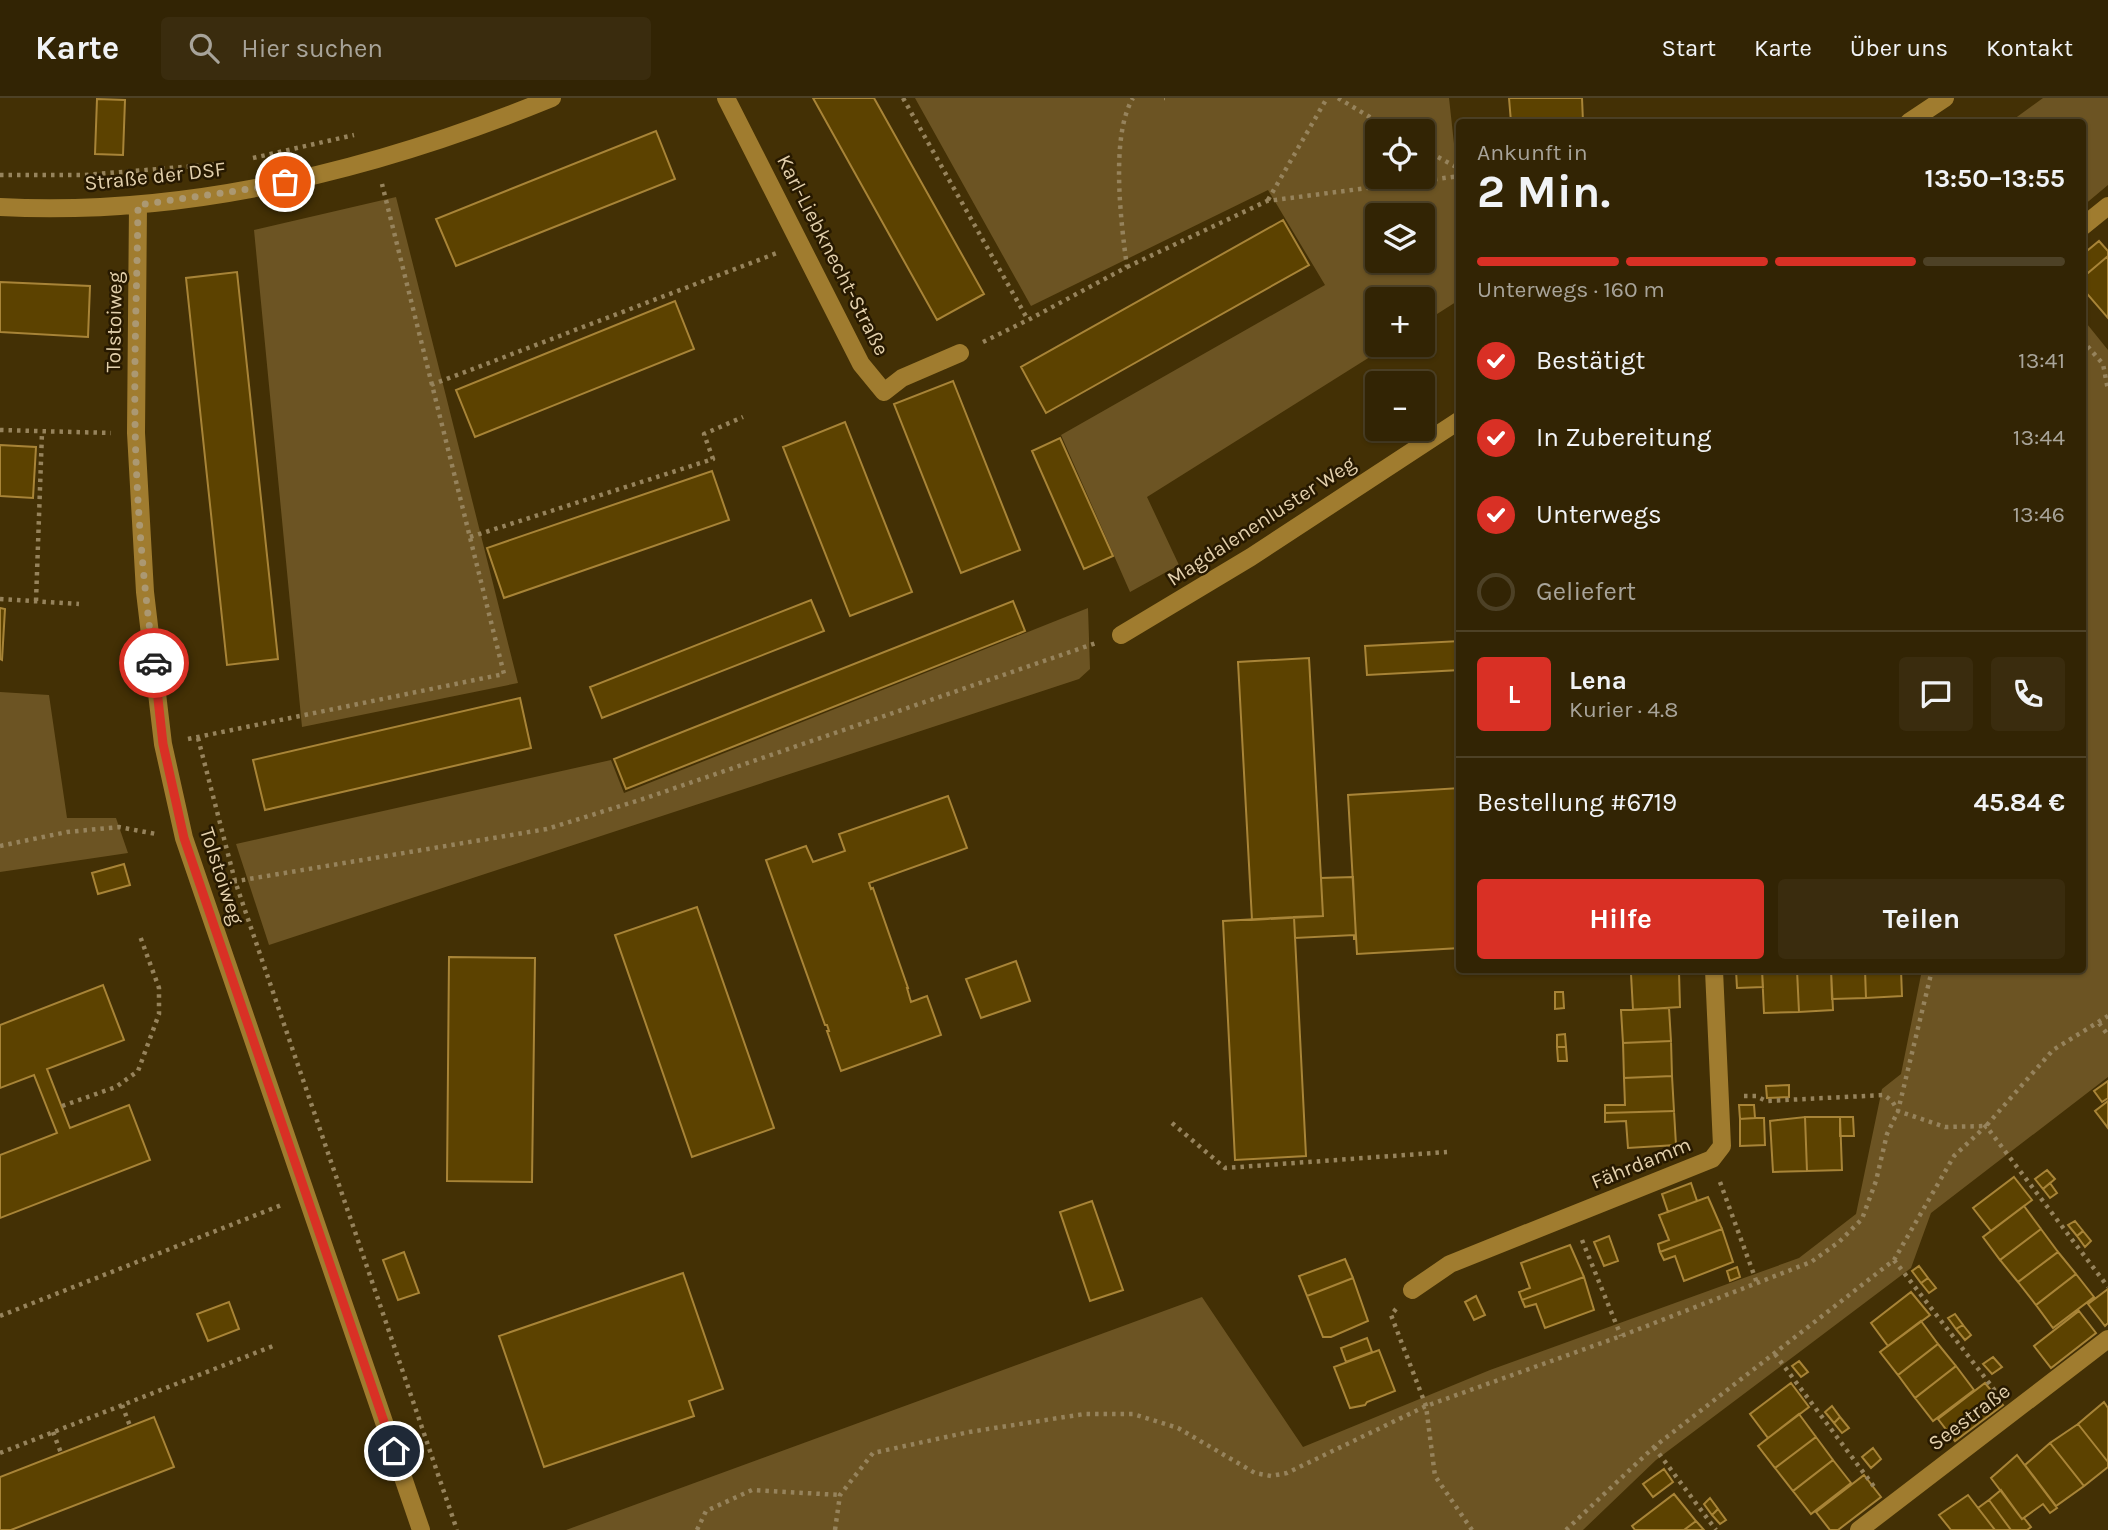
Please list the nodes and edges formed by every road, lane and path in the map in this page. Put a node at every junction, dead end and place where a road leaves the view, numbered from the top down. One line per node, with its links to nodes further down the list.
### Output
1 (552, 98): 12 (street, Straße der DSF)
2 (726, 98): 22 (street, Karl-Liebknecht-Straße)
3 (903, 98): 24 (path)
4 (1133, 98): 23 (path)
5 (1327, 98): 17 (path)
6 (1338, 98): 8 (path)
7 (1945, 98): 9 (street)
8 (1373, 119)
9 (1917, 119)
10 (1435, 155): 14 (path)
11 (243, 161): 12 (path)
12 (375, 161): 18 (street, Straße der DSF); 27 (path)
13 (231, 163): 15 (path)
14 (1456, 167)
15 (0, 175)
16 (1456, 177): 17 (path)
17 (1267, 201): 23 (path)
18 (138, 205): 20 (street, Straße der DSF); 33 (street, Tolstoiweg)
19 (2108, 206): 21 (street)
20 (0, 207)
21 (2086, 224)
22 (800, 244): 26 (street, Karl-Liebknecht-Straße); 27 (path)
23 (1127, 267): 24 (path)
24 (1028, 320): 26 (path)
25 (2086, 345): 28 (path)
26 (960, 353)
27 (431, 385): 34 (path)
28 (2108, 390)
29 (743, 417): 34 (path)
30 (1456, 423): 38 (street, Magdalenenluster Weg)
31 (0, 430): 32 (path)
32 (42, 432): 33 (path); 36 (path)
33 (136, 433): 40 (street, Tolstoiweg)
34 (470, 537): 39 (path)
35 (0, 599): 36 (path)
36 (36, 601): 37 (path)
37 (79, 604)
38 (1121, 635): 43 (path)
39 (198, 738): 40 (path); 43 (path)
40 (163, 744): 41 (street, Tolstoiweg)
41 (184, 838): 42 (path); 44 (street, Tolstoiweg)
42 (0, 846)
43 (235, 881): 44 (path); 80 (path)
44 (200, 886): 58 (street, Tolstoiweg)
45 (140, 936): 52 (path)
46 (1714, 973): 51 (street, Fährdamm)
47 (1931, 973): 53 (path)
48 (2108, 1016): 49 (path)
49 (2099, 1023): 50 (path); 55 (path)
50 (2108, 1035)
51 (1720, 1097): 53 (path); 57 (street, Fährdamm)
52 (62, 1106)
53 (1898, 1111): 55 (path); 61 (path)
54 (1172, 1123): 56 (path)
55 (1986, 1126): 60 (path); 62 (path)
56 (1447, 1152)
57 (1712, 1158): 59 (street, Fährdamm); 61 (path)
58 (308, 1196): 64 (path); 79 (street, Tolstoiweg)
59 (1571, 1215): 63 (street, Fährdamm); 65 (path)
60 (1894, 1260): 68 (path); 71 (path)
61 (1758, 1283): 65 (path)
62 (2108, 1287)
63 (1412, 1290): 70 (path)
64 (0, 1316)
65 (1621, 1336): 70 (path)
66 (2108, 1339): 71 (street, Seestraße)
67 (273, 1346): 69 (path)
68 (1775, 1354): 74 (path); 78 (path)
69 (122, 1405): 72 (path); 73 (path)
70 (1426, 1406): 77 (path); 83 (path)
71 (2012, 1413): 78 (street, Seestraße)
72 (130, 1426)
73 (53, 1432): 75 (path); 76 (path)
74 (1654, 1447): 84 (path); 85 (path)
75 (0, 1453)
76 (61, 1453)
77 (840, 1496): 81 (path); 82 (path)
78 (1889, 1507): 86 (street, Seestraße)
79 (421, 1530)
80 (457, 1530)
81 (697, 1530)
82 (835, 1530)
83 (1472, 1530)
84 (1566, 1530)
85 (1716, 1530)
86 (1859, 1530)

